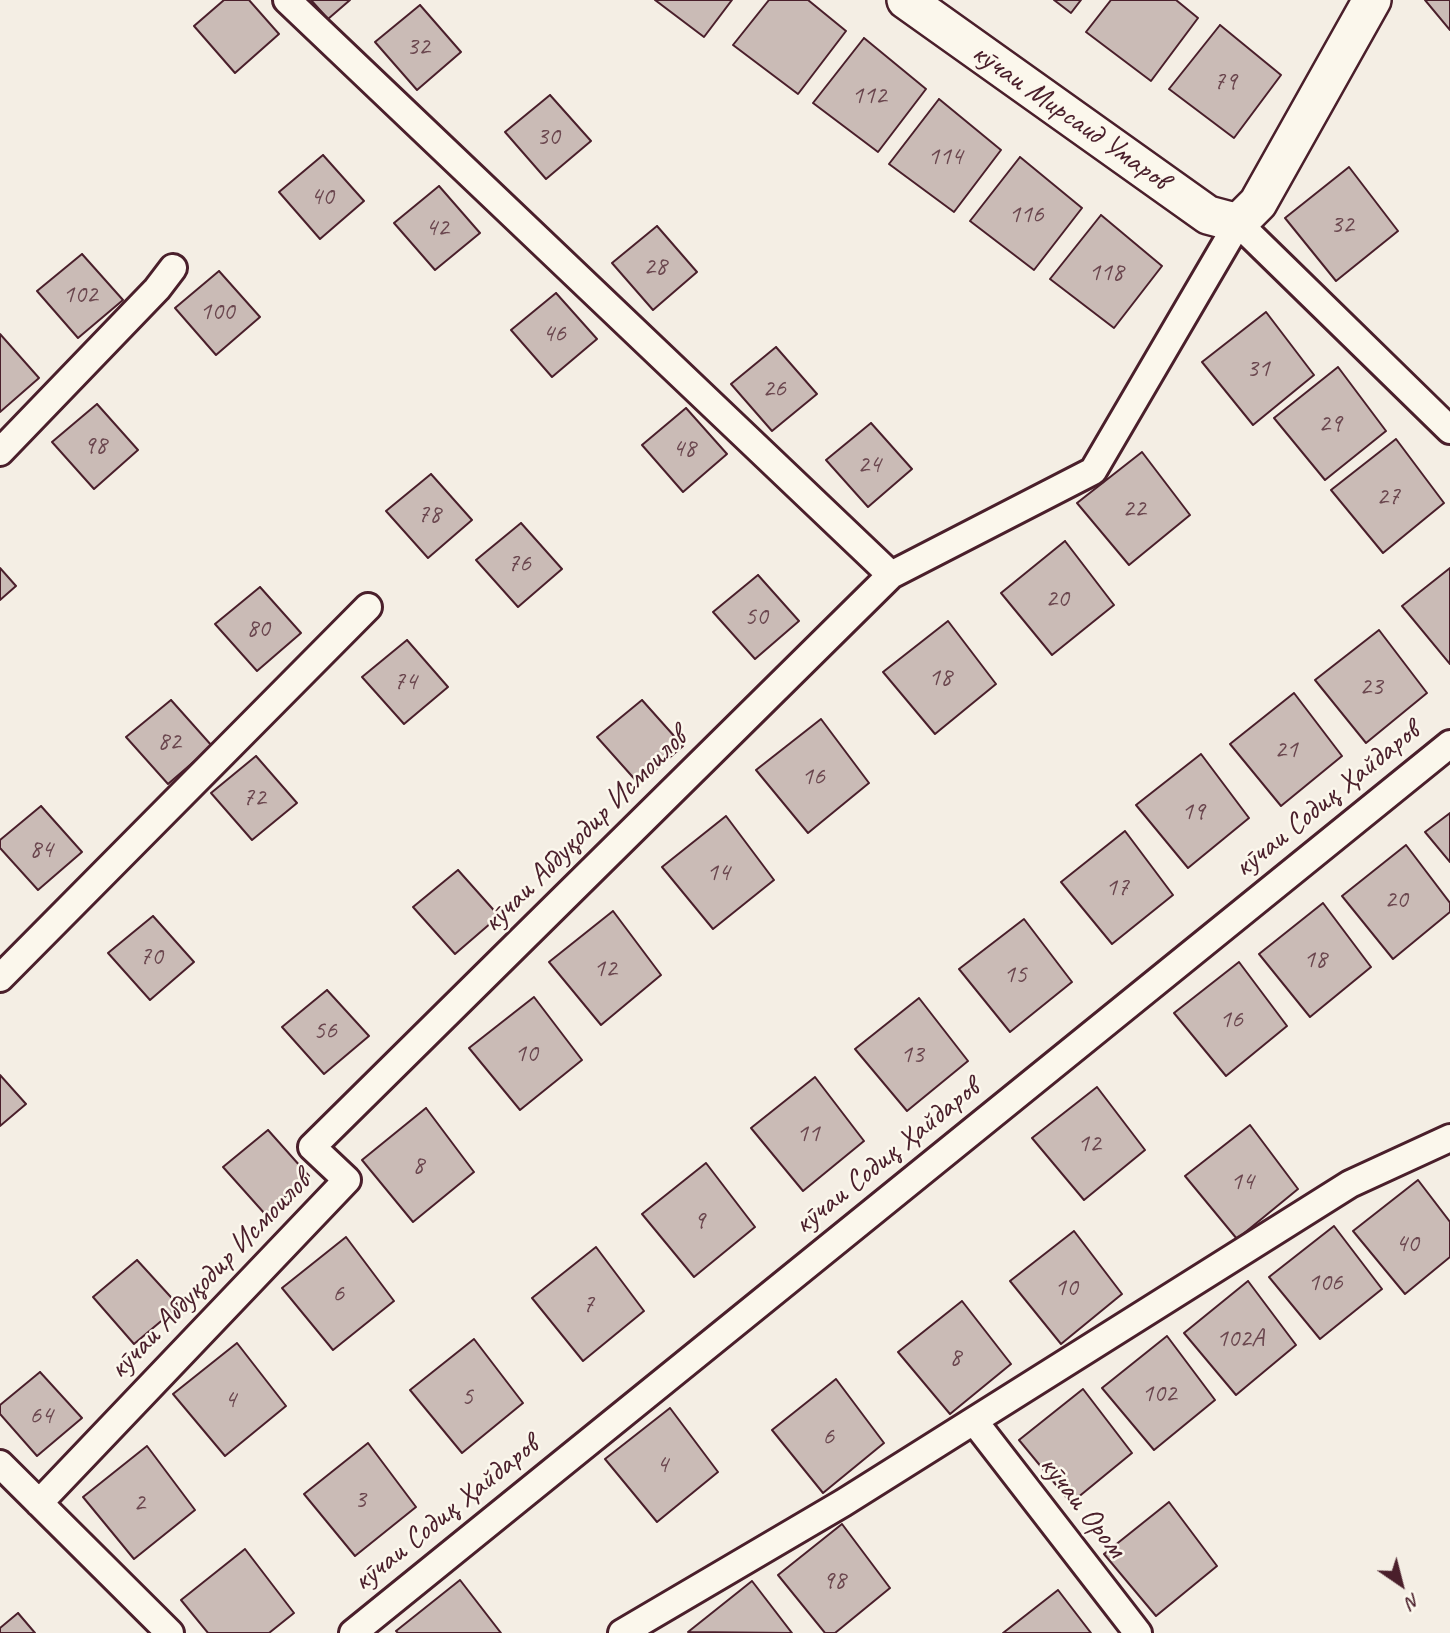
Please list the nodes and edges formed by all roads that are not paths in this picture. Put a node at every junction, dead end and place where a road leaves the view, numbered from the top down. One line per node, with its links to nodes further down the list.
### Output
1 (287, 0): 8 (street)
2 (906, 0): 4 (street, кӯчаи Мирсаид Умаров)
3 (1372, 0): 4 (street)
4 (1238, 223): 6 (street); 8 (street, кӯчаи Абдуқодир Исмоилов)
5 (173, 268): 7 (street)
6 (1450, 430)
7 (0, 452)
8 (891, 575): 15 (street, кӯчаи Абдуқодир Исмоилов)
9 (368, 607): 11 (street)
10 (1450, 744): 16 (street, кӯчаи Содиқ Ҳайдаров)
11 (0, 978)
12 (1450, 1138): 13 (street)
13 (974, 1421): 18 (street); 19 (street, кӯчаи Ором)
14 (0, 1464): 15 (street)
15 (39, 1503): 17 (street)
16 (364, 1629)
17 (170, 1633)
18 (622, 1633)
19 (1139, 1633)

